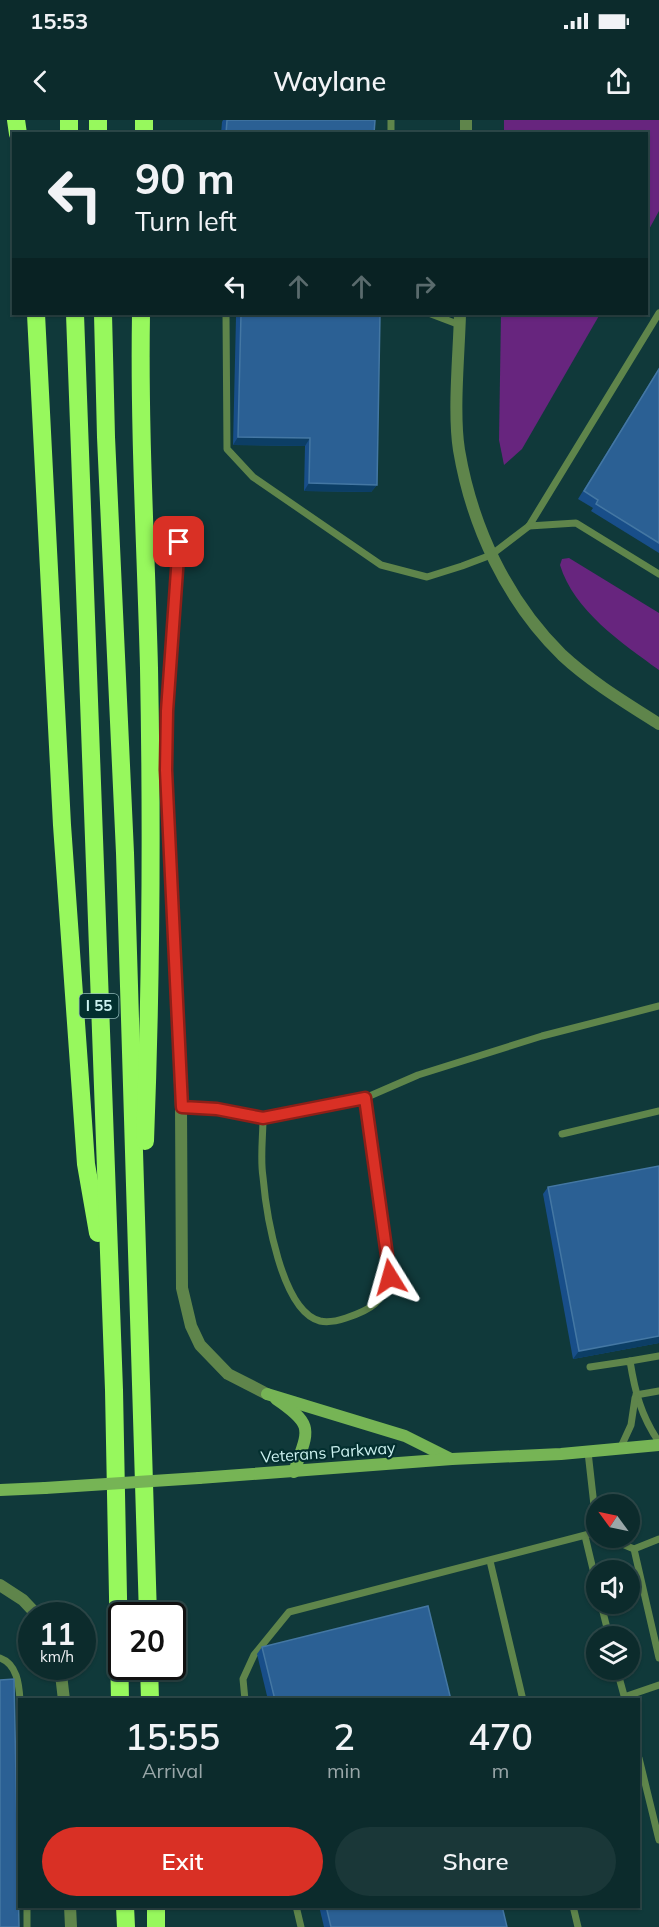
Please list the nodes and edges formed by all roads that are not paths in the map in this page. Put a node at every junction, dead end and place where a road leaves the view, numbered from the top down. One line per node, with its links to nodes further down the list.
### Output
1 (659, 313): 9 (lane)
2 (36, 315): 21 (highway)
3 (75, 315): 21 (highway, I 55)
4 (103, 315): 20 (highway, I 55)
5 (141, 315): 20 (highway)
6 (226, 315): 11 (lane)
7 (437, 315): 8 (lane)
8 (460, 319): 11 (street)
9 (529, 526): 11 (lane); 12 (lane)
10 (179, 542): 16 (street)
11 (491, 555): 13 (street)
12 (659, 574)
13 (659, 724)
14 (659, 1006): 15 (lane)
15 (365, 1098): 18 (lane); 18 (lane)
16 (182, 1107): 18 (lane); 26 (street)
17 (659, 1111): 19 (lane)
18 (263, 1118)
19 (562, 1134)
20 (139, 1296): 42 (highway, I 55)
21 (110, 1299): 51 (highway, I 55)
22 (659, 1356): 23 (lane)
23 (630, 1361): 24 (lane); 27 (lane)
24 (590, 1367)
25 (659, 1391): 27 (lane)
26 (267, 1394): 31 (main road); 32 (main road)
27 (636, 1395): 28 (lane); 29 (lane)
28 (659, 1443): 29 (main road, Veterans Parkway)
29 (620, 1449): 30 (main road, Veterans Parkway)
30 (588, 1452): 31 (main road, Veterans Parkway); 34 (lane)
31 (452, 1459): 32 (main road, Veterans Parkway)
32 (294, 1472): 33 (main road, Veterans Parkway, bridge)
33 (0, 1490)
34 (593, 1494)
35 (585, 1536): 38 (lane); 39 (lane)
36 (659, 1539): 37 (lane)
37 (634, 1549): 44 (lane)
38 (591, 1560)
39 (490, 1561): 53 (lane); 54 (lane)
40 (0, 1585): 41 (street)
41 (25, 1602)
42 (148, 1602)
43 (0, 1658): 49 (lane)
44 (659, 1658)
45 (62, 1680): 50 (street)
46 (149, 1680): 52 (highway)
47 (620, 1680): 55 (lane)
48 (659, 1685): 55 (lane)
49 (20, 1698)
50 (64, 1698)
51 (120, 1698)
52 (150, 1698)
53 (245, 1698)
54 (523, 1698)
55 (624, 1698)
56 (640, 1762): 57 (lane)
57 (659, 1840)
58 (27, 1908): 64 (lane)
59 (70, 1908): 65 (street)
60 (125, 1908): 66 (highway)
61 (156, 1908): 67 (highway)
62 (296, 1908): 68 (lane)
63 (573, 1908): 69 (lane)
64 (27, 1927)
65 (71, 1927)
66 (126, 1927)
67 (156, 1927)
68 (301, 1927)
69 (578, 1927)

